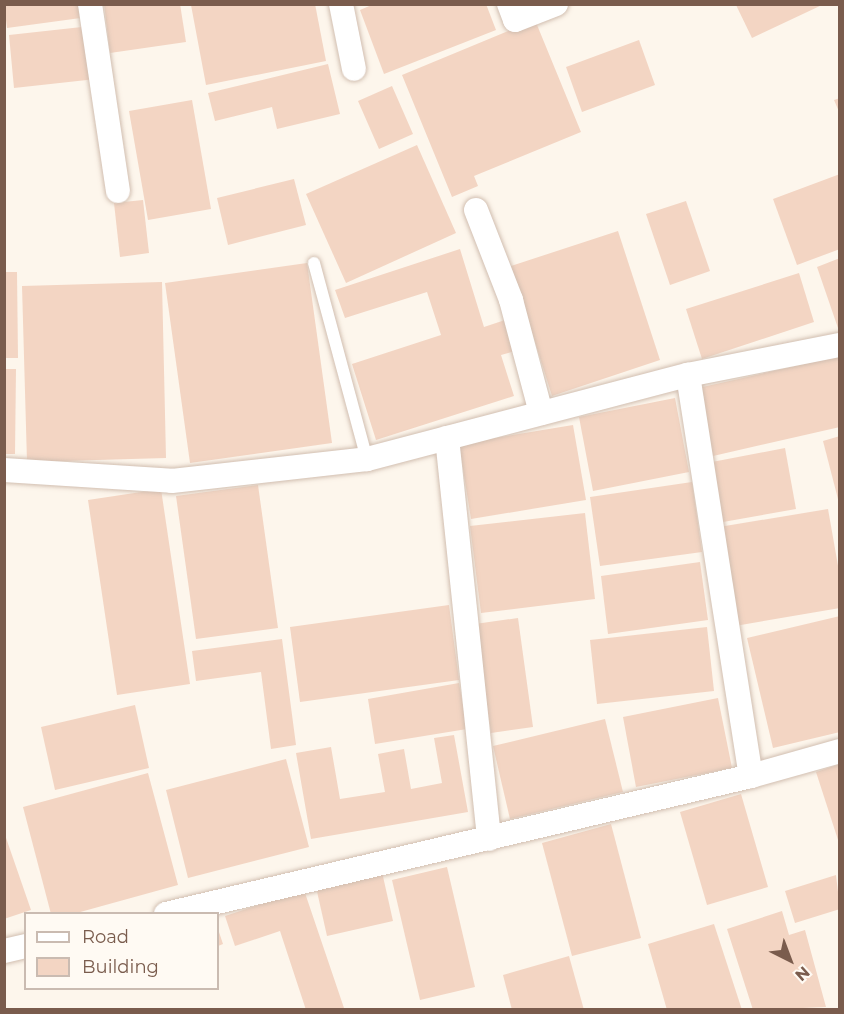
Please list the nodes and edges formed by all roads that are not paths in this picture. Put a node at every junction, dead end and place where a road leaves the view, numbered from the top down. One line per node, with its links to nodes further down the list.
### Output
1 (90, 4): 6 (street)
2 (341, 4): 5 (street)
3 (508, 4): 4 (street)
4 (556, 4)
5 (354, 69)
6 (118, 191)
7 (476, 210): 11 (street)
8 (314, 263): 13 (lane)
9 (840, 345): 10 (street)
10 (688, 375): 11 (street); 16 (street)
11 (541, 413): 12 (street)
12 (447, 438): 13 (street); 17 (street)
13 (367, 459): 14 (street)
14 (4, 470)
15 (840, 751): 16 (street)
16 (752, 777): 17 (street)
17 (489, 839): 18 (street)
18 (175, 912)
19 (24, 946): 20 (street)
20 (4, 951)

